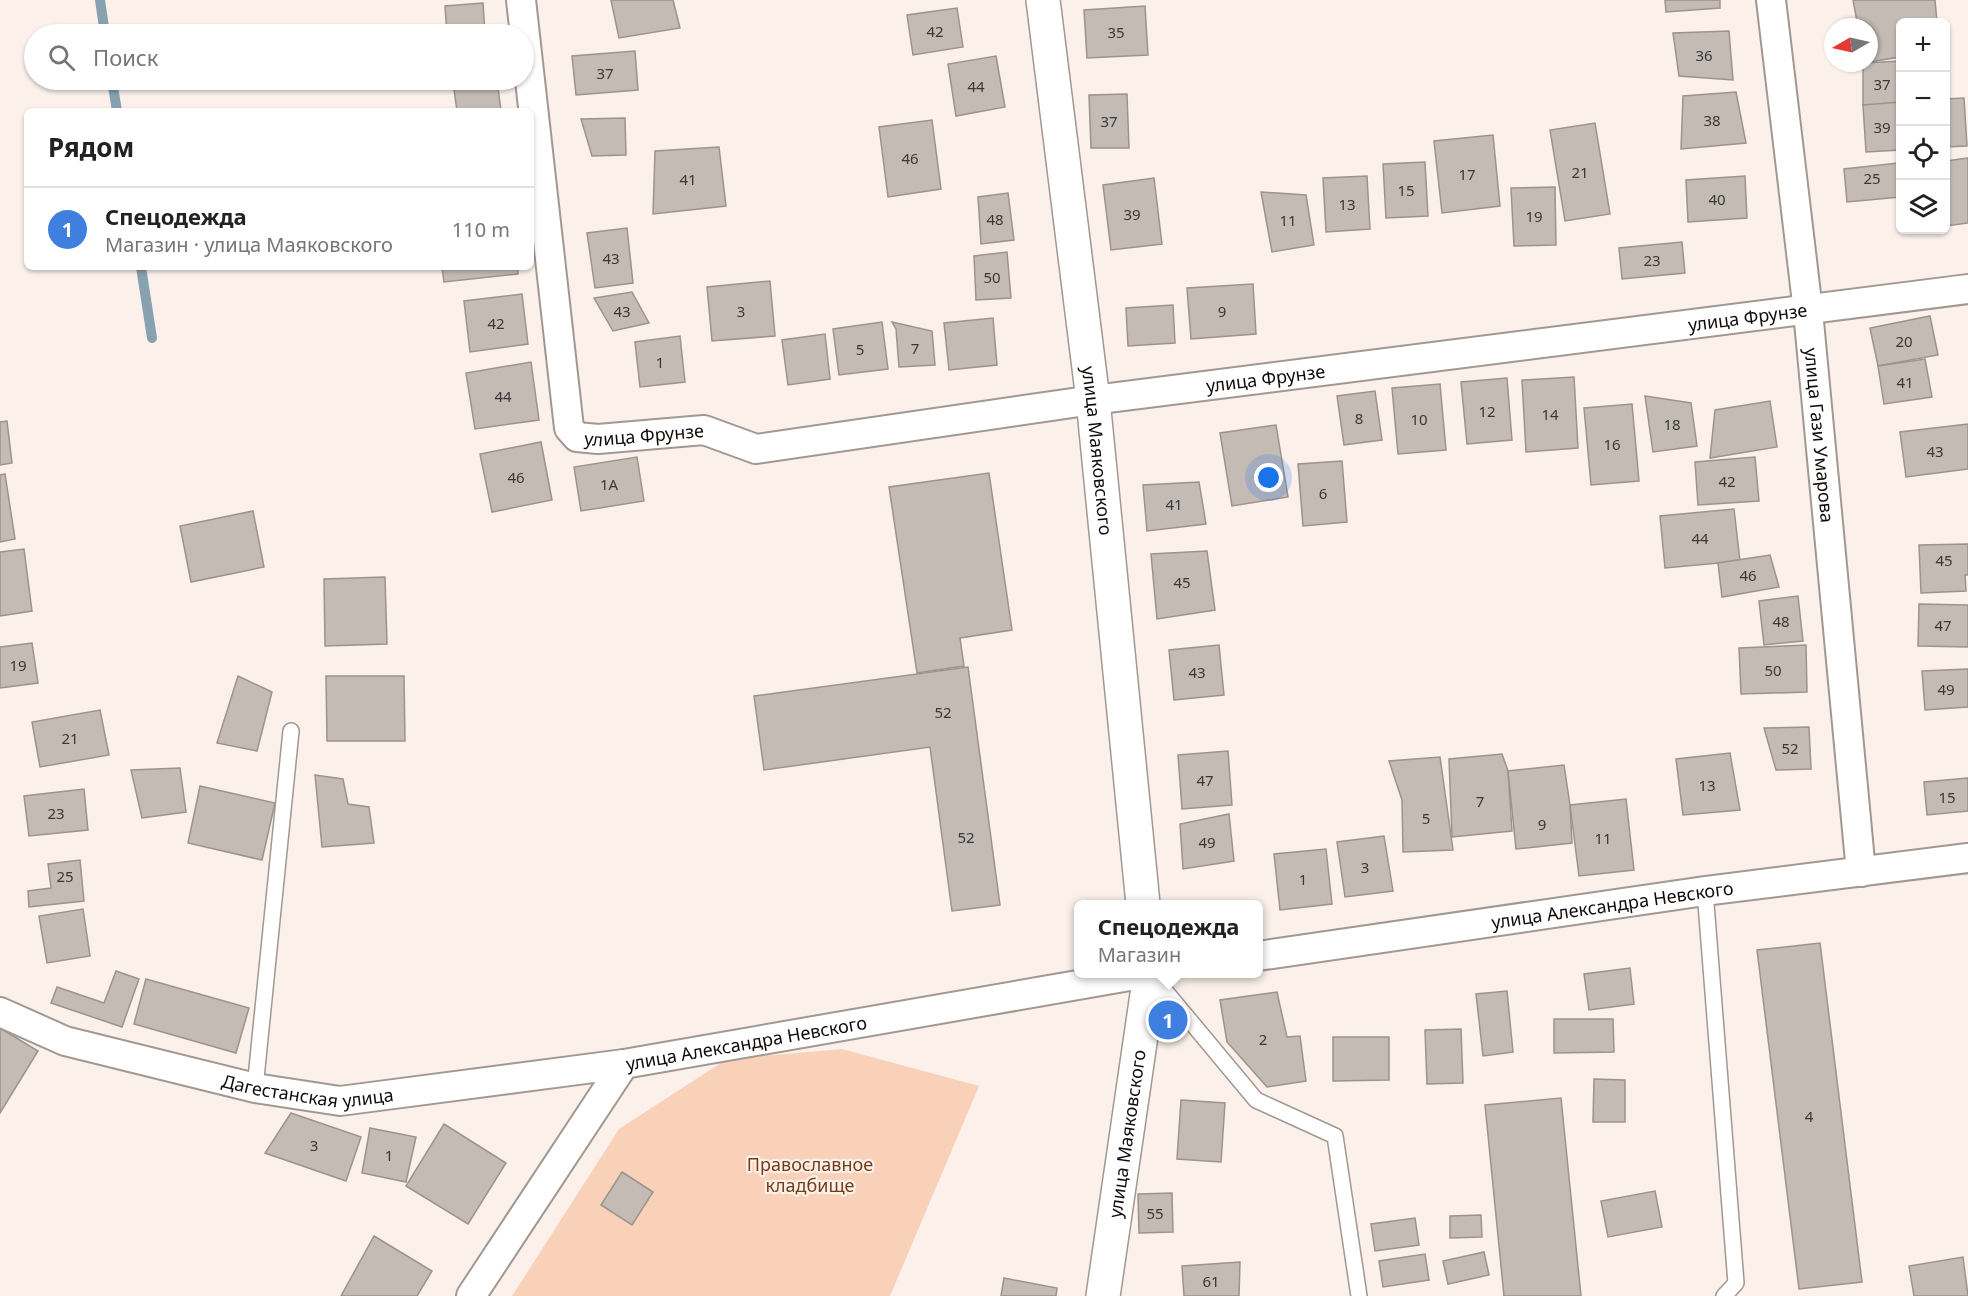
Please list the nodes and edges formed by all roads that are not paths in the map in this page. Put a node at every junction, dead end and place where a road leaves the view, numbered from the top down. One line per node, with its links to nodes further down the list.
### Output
1 (521, 0): 4 (street, улица Фрунзе)
2 (1043, 0): 10 (street, улица Маяковского)
3 (1771, 0): 9 (street, улица Гази Умарова)
4 (524, 24)
5 (531, 90): 6 (street, улица Фрунзе)
6 (533, 108)
7 (534, 116): 10 (street, улица Фрунзе)
8 (1968, 289): 9 (street, улица Фрунзе)
9 (1808, 311): 10 (street, улица Фрунзе); 13 (street, улица Гази Умарова)
10 (1093, 400): 15 (street, улица Маяковского)
11 (291, 731): 22 (lane)
12 (1968, 858): 13 (street, улица Александра Невского)
13 (1861, 872): 14 (street, улица Александра Невского)
14 (1705, 891): 16 (street, улица Александра Невского); 26 (lane)
15 (1143, 900)
16 (1263, 955)
17 (1118, 978): 21 (street, улица Александра Невского)
18 (1149, 978): 24 (street, улица Маяковского)
19 (1153, 978): 25 (lane)
20 (0, 1012): 22 (street, Дагестанская улица)
21 (624, 1064): 22 (street, Дагестанская улица); 23 (street, улица Александра Невского)
22 (255, 1088)
23 (471, 1296)
24 (1103, 1296)
25 (1359, 1296)
26 (1724, 1296)

